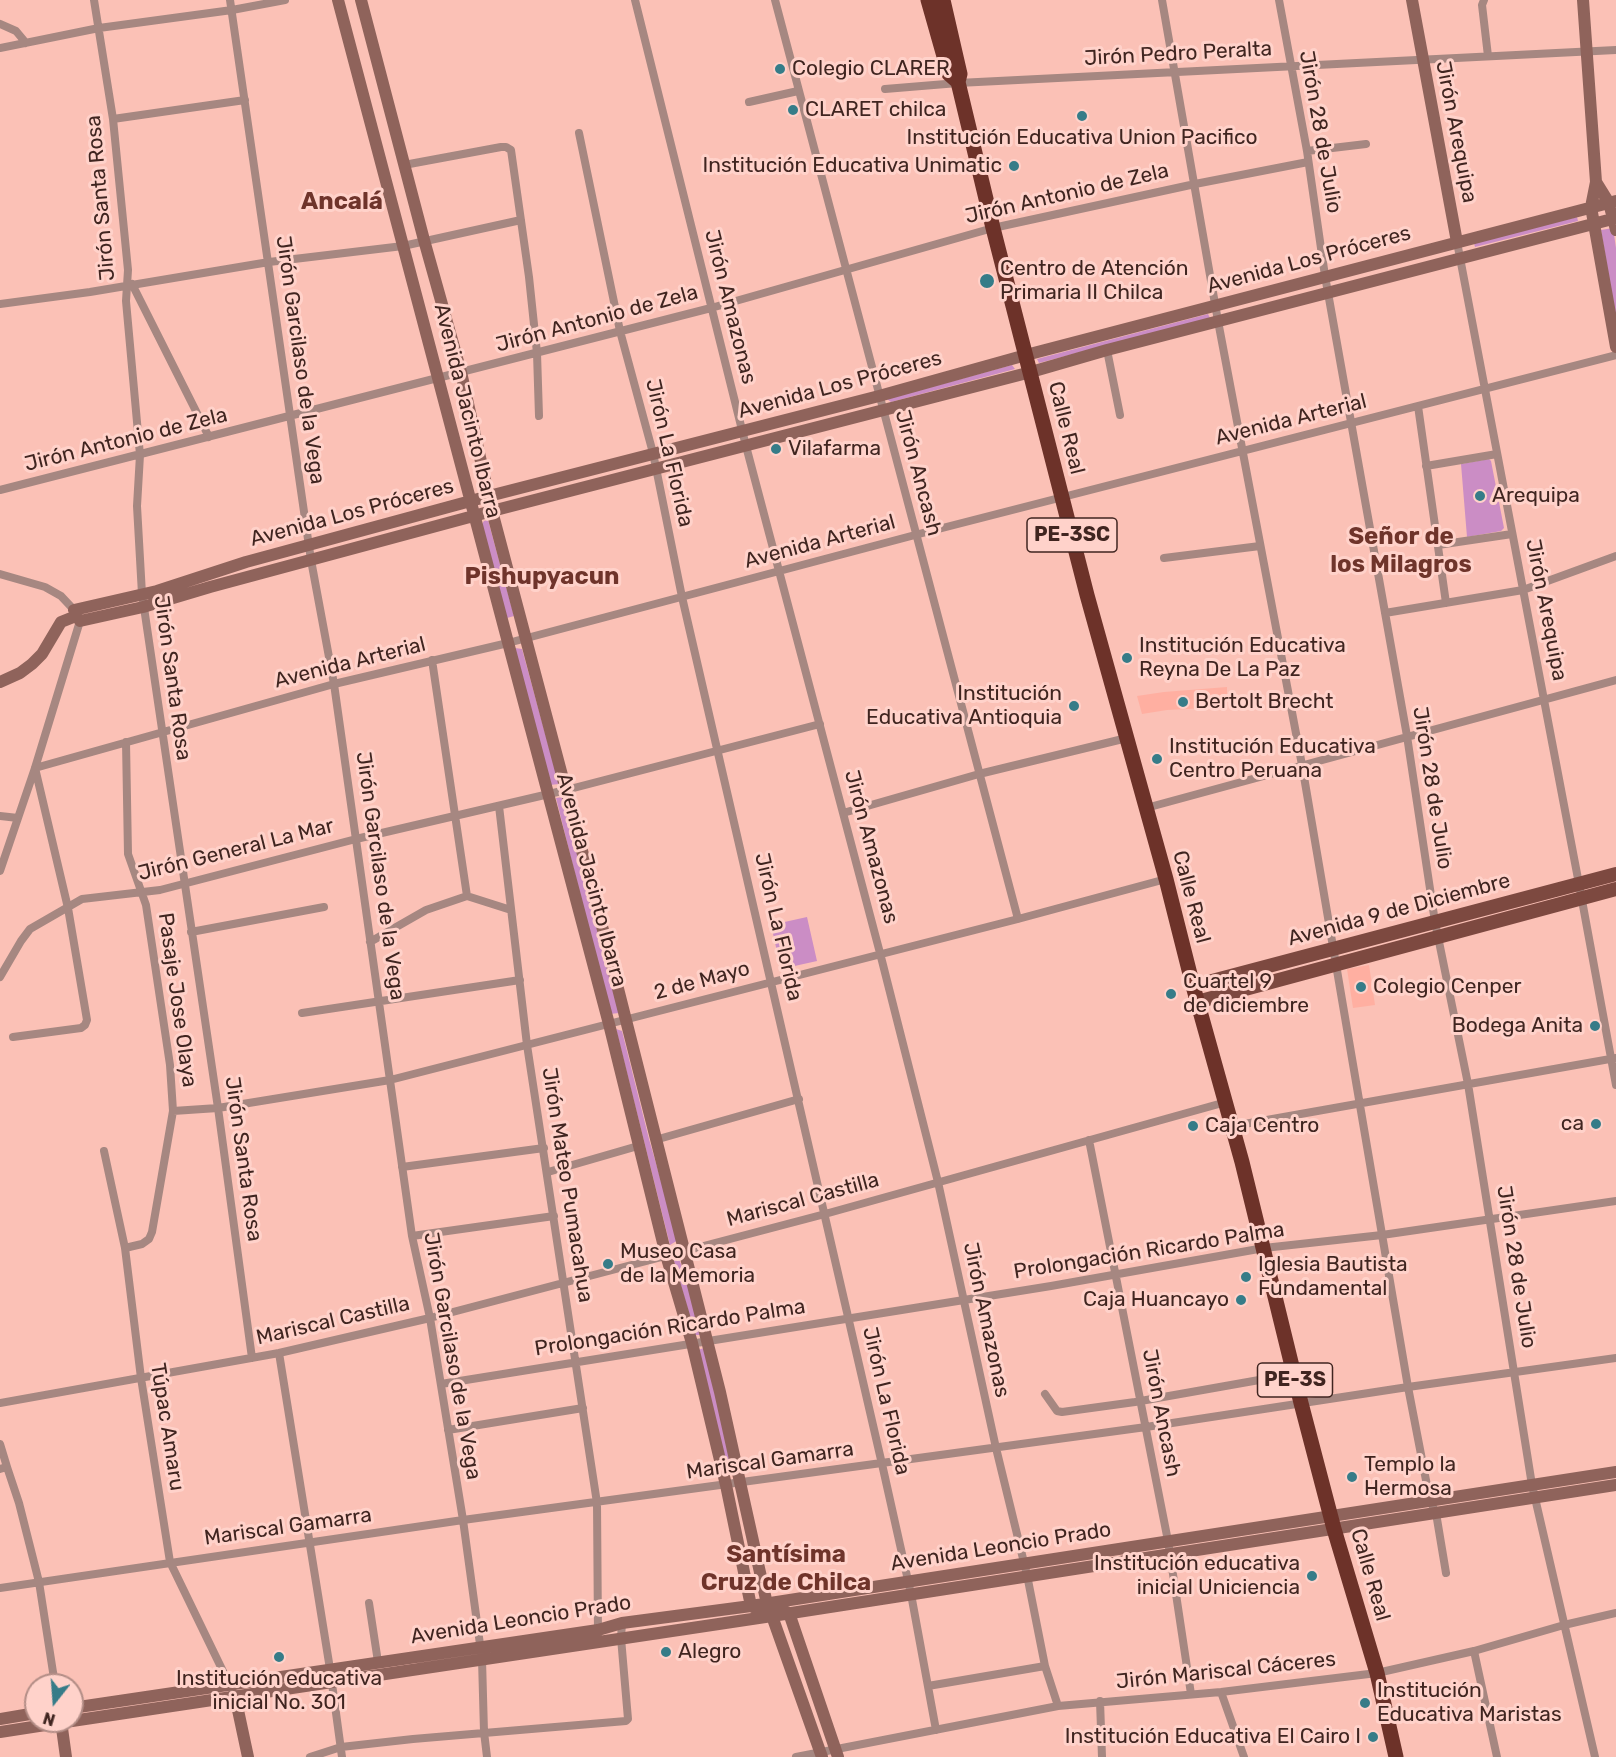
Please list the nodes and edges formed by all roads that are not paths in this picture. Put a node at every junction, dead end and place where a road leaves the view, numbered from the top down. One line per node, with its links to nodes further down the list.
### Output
1 (94, 0): 17 (street, Jirón Santa Rosa)
2 (230, 0): 15 (street, Jirón Garcilaso de la Vega)
3 (285, 0): 15 (street)
4 (338, 0): 47 (street, Avenida Jacinto Ibarra)
5 (361, 0): 36 (street, Avenida Jacinto Ibarra)
6 (635, 0): 56 (street, Jirón Amazonas)
7 (775, 0): 28 (street, Jirón Ancash)
8 (928, 0): 26 (highway, Calle Real / PE-3SC)
9 (943, 0): 26 (highway, Calle Real / PE-3SC)
10 (1162, 0): 25 (street)
11 (1279, 0): 24 (street, Jirón 28 de Julio)
12 (1412, 0): 23 (street, Jirón Arequipa)
13 (1484, 0): 22 (street)
14 (1583, 0): 21 (street)
15 (232, 10): 17 (street); 29 (street, Jirón Garcilaso de la Vega)
16 (0, 24): 18 (street)
17 (99, 28): 18 (street); 31 (street, Jirón Santa Rosa)
18 (26, 43): 19 (street)
19 (0, 48)
20 (1616, 50): 21 (street, Jirón Pedro Peralta)
21 (1586, 51): 22 (street, Jirón Pedro Peralta); 37 (street)
22 (1488, 56): 23 (street, Jirón Pedro Peralta)
23 (1423, 60): 24 (street, Jirón Pedro Peralta); 46 (street, Jirón Arequipa)
24 (1290, 66): 25 (street, Jirón Pedro Peralta); 34 (street, Jirón 28 de Julio)
25 (1176, 72): 26 (street, Jirón Pedro Peralta); 38 (street)
26 (958, 83): 27 (street, Jirón Pedro Peralta); 44 (highway, Calle Real / PE-3SC)
27 (885, 89)
28 (798, 90): 30 (street); 50 (street, Jirón Ancash)
29 (245, 99): 31 (street); 49 (street, Jirón Garcilaso de la Vega)
30 (749, 102)
31 (113, 119): 52 (street, Jirón Santa Rosa)
32 (579, 133): 58 (street, Jirón La Florida)
33 (1366, 144): 34 (street)
34 (1307, 150): 35 (street, Jirón 28 de Julio)
35 (1308, 162): 38 (street, Jirón Antonio de Zela); 51 (street, Jirón 28 de Julio)
36 (404, 165): 41 (street); 45 (street, Avenida Jacinto Ibarra)
37 (1596, 182): 39 (street); 40 (street)
38 (1195, 184): 44 (street, Jirón Antonio de Zela); 55 (street)
39 (1612, 202): 40 (street, Avenida Los Próceres); 42 (street)
40 (1591, 207): 43 (street); 46 (street, Avenida Los Próceres)
41 (521, 220): 45 (street); 61 (street)
42 (1615, 222): 43 (street, Avenida Los Próceres)
43 (1593, 223): 48 (street, Avenida Los Próceres); 59 (street)
44 (993, 228): 50 (street, Jirón Antonio de Zela); 62 (highway, Calle Real / PE-3SC)
45 (424, 240): 47 (street); 64 (street, Avenida Jacinto Ibarra)
46 (1457, 242): 48 (street, Jirón Arequipa); 51 (street, Avenida Los Próceres)
47 (403, 246): 49 (street); 66 (street, Avenida Jacinto Ibarra)
48 (1459, 259): 53 (street, Avenida Los Próceres); 67 (street, Jirón Arequipa)
49 (269, 262): 52 (street); 73 (street, Jirón Garcilaso de la Vega)
50 (847, 270): 56 (street, Jirón Antonio de Zela); 68 (street, Jirón Ancash)
51 (1325, 276): 53 (street, Jirón 28 de Julio); 55 (street, Avenida Los Próceres)
52 (129, 284): 54 (street); 76 (street); 81 (street, Jirón Santa Rosa)
53 (1329, 293): 57 (street, Avenida Los Próceres); 74 (street, Jirón 28 de Julio)
54 (0, 304)
55 (1215, 305): 57 (street); 62 (street, Avenida Los Próceres)
56 (711, 308): 58 (street, Jirón Antonio de Zela); 75 (street, Jirón Amazonas)
57 (1218, 321): 60 (street, Avenida Los Próceres); 78 (street)
58 (620, 331): 61 (street, Jirón Antonio de Zela); 79 (street, Jirón La Florida)
59 (1616, 347)
60 (1107, 350): 65 (street, Avenida Los Próceres); 71 (street)
61 (537, 353): 64 (street, Jirón Antonio de Zela); 72 (street)
62 (1026, 355): 65 (highway, Calle Real / PE-3SC); 68 (street, Avenida Los Próceres)
63 (1616, 355): 67 (street, Avenida Arterial)
64 (461, 372): 66 (street, Jirón Antonio de Zela); 85 (street, Avenida Jacinto Ibarra)
65 (1031, 372): 70 (street, Avenida Los Próceres); 86 (highway, Calle Real / PE-3SC)
66 (438, 378): 73 (street, Jirón Antonio de Zela); 87 (street, Avenida Jacinto Ibarra)
67 (1484, 389): 69 (street, Avenida Arterial); 80 (street, Jirón Arequipa)
68 (879, 396): 70 (street, Jirón Ancash); 75 (street, Avenida Los Próceres)
69 (1418, 406): 74 (street, Avenida Arterial); 82 (street)
70 (883, 411): 77 (street, Avenida Los Próceres); 90 (street, Jirón Ancash)
71 (1120, 415)
72 (539, 416)
73 (290, 417): 76 (street, Jirón Antonio de Zela); 92 (street, Jirón Garcilaso de la Vega)
74 (1351, 423): 78 (street, Avenida Arterial); 104 (street, Jirón 28 de Julio)
75 (743, 431): 77 (street, Jirón Amazonas); 79 (street, Avenida Los Próceres)
76 (208, 437): 81 (street, Jirón Antonio de Zela)
77 (746, 446): 83 (street, Avenida Los Próceres); 98 (street, Jirón Amazonas)
78 (1242, 452): 86 (street, Avenida Arterial); 94 (street)
79 (653, 453): 83 (street, Jirón La Florida); 85 (street, Avenida Los Próceres)
80 (1497, 454): 82 (street); 91 (street, Jirón Arequipa)
81 (140, 455): 84 (street, Jirón Antonio de Zela); 102 (street, Jirón Santa Rosa)
82 (1426, 466): 93 (street)
83 (656, 470): 88 (street, Avenida Los Próceres); 101 (street, Jirón La Florida)
84 (0, 490)
85 (489, 496): 87 (street, Avenida Los Próceres); 88 (street, Avenida Jacinto Ibarra)
86 (1062, 498): 90 (street, Avenida Arterial); 116 (highway, Calle Real / PE-3SC)
87 (470, 501): 89 (street, Avenida Jacinto Ibarra); 92 (street, Avenida Los Próceres)
88 (492, 511): 89 (street, Avenida Los Próceres); 106 (street, Avenida Jacinto Ibarra)
89 (474, 517): 97 (street, Avenida Los Próceres); 107 (street, Avenida Jacinto Ibarra)
90 (915, 534): 98 (street, Avenida Arterial); 121 (street, Jirón Ancash)
91 (1512, 534): 93 (street); 100 (street, Jirón Arequipa)
92 (309, 545): 97 (street, Jirón Garcilaso de la Vega); 102 (street, Avenida Los Próceres)
93 (1438, 545): 103 (street)
94 (1260, 546): 96 (street); 119 (street)
95 (1616, 556): 100 (street)
96 (1164, 558)
97 (310, 560): 102 (street, Avenida Los Próceres); 111 (street, Jirón Garcilaso de la Vega)
98 (780, 572): 101 (street, Avenida Arterial); 113 (street, Jirón Amazonas)
99 (0, 574): 105 (street)
100 (1523, 590): 103 (street); 112 (street, Jirón Arequipa)
101 (682, 597): 106 (street, Avenida Arterial); 118 (street, Jirón La Florida)
102 (142, 601): 105 (street, Avenida Los Próceres); 114 (street, Jirón Santa Rosa)
103 (1446, 603): 104 (street)
104 (1385, 613): 115 (street, Jirón 28 de Julio)
105 (75, 616): 110 (street); 120 (street)
106 (526, 637): 107 (street, Avenida Arterial); 122 (street, Avenida Jacinto Ibarra)
107 (508, 643): 108 (street, Avenida Arterial); 123 (street, Avenida Jacinto Ibarra)
108 (432, 660): 111 (street, Avenida Arterial); 128 (street)
109 (1616, 680): 112 (street)
110 (0, 682)
111 (334, 684): 114 (street, Avenida Arterial); 130 (street, Jirón Garcilaso de la Vega)
112 (1544, 699): 115 (street); 135 (street, Jirón Arequipa)
113 (820, 724): 118 (street, Jirón General La Mar); 126 (street, Jirón Amazonas)
114 (162, 732): 117 (street, Avenida Arterial); 134 (street, Jirón Santa Rosa)
115 (1407, 736): 119 (street); 144 (street, Jirón 28 de Julio)
116 (1126, 738): 121 (street); 125 (highway, Calle Real / PE-3SC)
117 (126, 742): 120 (street, Avenida Arterial); 137 (street, Pasaje Jose Olaya)
118 (719, 751): 122 (street, Jirón General La Mar); 153 (street, Jirón La Florida)
119 (1302, 765): 125 (street); 150 (street)
120 (35, 768): 129 (street); 141 (street)
121 (979, 774): 126 (street); 143 (street, Jirón Ancash)
122 (566, 790): 123 (street, Jirón General La Mar); 147 (street, Avenida Jacinto Ibarra)
123 (547, 795): 124 (street, Jirón General La Mar); 148 (street, Avenida Jacinto Ibarra)
124 (499, 806): 128 (street, Jirón General La Mar); 142 (street, Jirón Mateo Pumacahua)
125 (1146, 808): 133 (highway, Calle Real / PE-3SC)
126 (843, 813): 149 (street, Jirón Amazonas)
127 (0, 816): 129 (street)
128 (455, 816): 130 (street, Jirón General La Mar); 138 (street)
129 (18, 818): 131 (street)
130 (356, 839): 134 (street, Jirón General La Mar); 146 (street, Jirón Garcilaso de la Vega)
131 (0, 872)
132 (1616, 874): 135 (main road, Avenida 9 de Diciembre)
133 (1166, 879): 143 (street, 2 de Mayo); 154 (highway, Calle Real / PE-3SC)
134 (183, 882): 137 (street, Jirón General La Mar); 145 (street, Jirón Santa Rosa)
135 (1580, 884): 139 (street, Jirón Arequipa); 144 (main road, Avenida 9 de Diciembre)
136 (1616, 889): 139 (main road, Avenida 9 de Diciembre)
137 (143, 893): 141 (street, Jirón General La Mar); 170 (street, Pasaje Jose Olaya)
138 (467, 896): 142 (street); 146 (street)
139 (1582, 899): 144 (main road, Avenida 9 de Diciembre); 162 (street, Jirón Arequipa)
140 (324, 907): 145 (street)
141 (68, 908): 151 (street, Jirón General La Mar); 160 (street)
142 (512, 910): 152 (street, Jirón Mateo Pumacahua)
143 (1018, 919): 149 (street, 2 de Mayo)
144 (1437, 929): 150 (main road, Avenida 9 de Diciembre); 164 (street, Jirón 28 de Julio)
145 (191, 932): 169 (street, Jirón Santa Rosa)
146 (370, 942): 155 (street, Jirón Garcilaso de la Vega)
147 (607, 945): 148 (street); 158 (street, Avenida Jacinto Ibarra)
148 (588, 948): 159 (street, Avenida Jacinto Ibarra)
149 (880, 953): 153 (street, 2 de Mayo); 179 (street, Jirón Amazonas)
150 (1335, 956): 154 (main road, Avenida 9 de Diciembre); 156 (main road, Avenida 9 de Diciembre); 168 (street)
151 (0, 976)
152 (520, 980): 155 (street); 161 (street, Jirón Mateo Pumacahua)
153 (772, 981): 158 (street, 2 de Mayo); 166 (street, Jirón La Florida)
154 (1192, 986): 156 (highway, Calle Real / PE-3S)
155 (380, 1002): 157 (street); 163 (street, Jirón Garcilaso de la Vega)
156 (1197, 1002): 167 (highway, Calle Real / PE-3S)
157 (302, 1013)
158 (625, 1020): 159 (street, 2 de Mayo); 172 (street, Avenida Jacinto Ibarra)
159 (609, 1024): 161 (street, 2 de Mayo); 174 (street, Avenida Jacinto Ibarra)
160 (13, 1037)
161 (528, 1045): 163 (street, 2 de Mayo); 175 (street, Jirón Mateo Pumacahua)
162 (1614, 1058): 164 (street); 165 (street, Jirón Arequipa)
163 (390, 1080): 169 (street, 2 de Mayo); 177 (street, Jirón Garcilaso de la Vega)
164 (1468, 1084): 168 (street); 183 (street, Jirón 28 de Julio)
165 (1616, 1085)
166 (799, 1099): 172 (street); 181 (street, Jirón La Florida)
167 (1226, 1102): 171 (highway, Calle Real / PE-3S); 173 (street, Mariscal Castilla)
168 (1360, 1105): 171 (street); 184 (street)
169 (218, 1108): 170 (street, 2 de Mayo); 198 (street, Jirón Santa Rosa)
170 (173, 1111): 186 (street, Pasaje Jose Olaya)
171 (1233, 1126): 187 (highway, Calle Real / PE-3S)
172 (655, 1140): 188 (street, Avenida Jacinto Ibarra)
173 (1089, 1140): 179 (street, Mariscal Castilla); 190 (street, Jirón Ancash)
174 (638, 1146): 178 (street); 189 (street, Avenida Jacinto Ibarra)
175 (544, 1148): 177 (street); 178 (street, Jirón Mateo Pumacahua)
176 (104, 1151): 186 (street, Túpac Amaru)
177 (402, 1167): 185 (street, Jirón Garcilaso de la Vega)
178 (548, 1172): 182 (street, Jirón Mateo Pumacahua)
179 (938, 1182): 181 (street, Mariscal Castilla); 192 (street, Jirón Amazonas)
180 (1616, 1201): 183 (street, Prolongación Ricardo Palma)
181 (825, 1214): 188 (street, Mariscal Castilla); 193 (street, Jirón La Florida)
182 (554, 1216): 185 (street); 191 (street, Jirón Mateo Pumacahua)
183 (1491, 1219): 184 (street, Prolongación Ricardo Palma); 201 (street, Jirón 28 de Julio)
184 (1382, 1235): 187 (street, Prolongación Ricardo Palma); 205 (street)
185 (412, 1236): 194 (street, Jirón Garcilaso de la Vega)
186 (125, 1248): 203 (street, Túpac Amaru)
187 (1264, 1248): 190 (street, Prolongación Ricardo Palma); 202 (highway, Calle Real / PE-3S)
188 (683, 1250): 189 (street, Mariscal Castilla); 195 (street, Avenida Jacinto Ibarra)
189 (666, 1255): 191 (street, Mariscal Castilla); 196 (street, Avenida Jacinto Ibarra)
190 (1116, 1274): 192 (street, Prolongación Ricardo Palma); 207 (street, Jirón Ancash)
191 (565, 1282): 194 (street, Mariscal Castilla); 200 (street, Jirón Mateo Pumacahua)
192 (964, 1299): 193 (street, Prolongación Ricardo Palma); 214 (street, Jirón Amazonas)
193 (849, 1317): 195 (street, Prolongación Ricardo Palma); 215 (street, Jirón La Florida)
194 (430, 1318): 197 (street, Mariscal Castilla); 204 (street, Jirón Garcilaso de la Vega)
195 (707, 1340): 196 (street, Prolongación Ricardo Palma); 218 (street, Avenida Jacinto Ibarra)
196 (692, 1343): 200 (street, Prolongación Ricardo Palma); 219 (street, Avenida Jacinto Ibarra)
197 (279, 1353): 198 (street, Mariscal Castilla); 227 (street)
198 (252, 1358): 203 (street, Mariscal Castilla)
199 (1616, 1358): 201 (street, Mariscal Gamarra)
200 (576, 1362): 204 (street, Prolongación Ricardo Palma); 210 (street, Jirón Mateo Pumacahua)
201 (1514, 1372): 205 (street, Mariscal Gamarra); 221 (street, Jirón 28 de Julio)
202 (1293, 1374): 207 (street); 209 (highway, Calle Real / PE-3S)
203 (141, 1378): 208 (street, Mariscal Castilla); 229 (street, Túpac Amaru)
204 (441, 1384): 212 (street, Jirón Garcilaso de la Vega)
205 (1408, 1387): 209 (street, Mariscal Gamarra); 222 (street)
206 (1045, 1394): 207 (street)
207 (1141, 1401): 211 (street, Jirón Ancash)
208 (0, 1403)
209 (1300, 1403): 211 (street, Mariscal Gamarra); 226 (highway, Calle Real / PE-3S)
210 (583, 1408): 212 (street); 223 (street, Jirón Mateo Pumacahua)
211 (1146, 1427): 214 (street, Mariscal Gamarra); 228 (street, Jirón Ancash)
212 (448, 1430): 225 (street, Jirón Garcilaso de la Vega)
213 (0, 1444): 216 (street)
214 (996, 1448): 215 (street, Mariscal Gamarra); 230 (street, Jirón Amazonas)
215 (882, 1464): 218 (street, Mariscal Gamarra); 234 (street, Jirón La Florida)
216 (4, 1468): 232 (street)
217 (1616, 1472): 221 (street, Avenida Leoncio Prado)
218 (741, 1483): 219 (street, Mariscal Gamarra); 237 (street, Avenida Jacinto Ibarra)
219 (726, 1485): 223 (street, Mariscal Gamarra); 236 (street, Avenida Jacinto Ibarra)
220 (1616, 1485): 221 (street, Avenida Leoncio Prado)
221 (1533, 1492): 222 (street, Avenida Leoncio Prado); 224 (street, Avenida Leoncio Prado); 241 (street, Jirón 28 de Julio)
222 (1430, 1501): 224 (street); 226 (street, Avenida Leoncio Prado)
223 (597, 1503): 225 (street, Mariscal Gamarra); 242 (street, Jirón Mateo Pumacahua)
224 (1436, 1513): 226 (street, Avenida Leoncio Prado); 231 (street)
225 (463, 1520): 227 (street, Mariscal Gamarra); 245 (street, Jirón Garcilaso de la Vega)
226 (1333, 1522): 228 (street, Avenida Leoncio Prado); 249 (highway, Calle Real / PE-3S)
227 (308, 1542): 229 (street, Mariscal Gamarra); 250 (street)
228 (1169, 1547): 230 (street, Avenida Leoncio Prado); 254 (street, Jirón Ancash)
229 (170, 1562): 232 (street, Mariscal Gamarra); 252 (street, Túpac Amaru)
230 (1025, 1569): 234 (street, Avenida Leoncio Prado); 247 (street, Jirón Amazonas)
231 (1446, 1573)
232 (39, 1582): 233 (street, Mariscal Gamarra); 248 (street)
233 (0, 1588)
234 (909, 1588): 237 (street, Avenida Leoncio Prado); 238 (street, Avenida Leoncio Prado); 251 (street, Jirón La Florida)
235 (369, 1603): 246 (street)
236 (751, 1606): 237 (street); 240 (street, Avenida Leoncio Prado)
237 (769, 1610): 238 (street, Avenida Leoncio Prado); 243 (street, Avenida Leoncio Prado); 268 (street, Avenida Jacinto Ibarra)
238 (789, 1613): 267 (street)
239 (1616, 1613): 241 (street, Jirón Mariscal Cáceres)
240 (622, 1623): 242 (street, Avenida Leoncio Prado); 243 (street)
241 (1564, 1625): 244 (street, Jirón Mariscal Cáceres); 279 (street, Jirón 28 de Julio)
242 (598, 1636): 243 (street, Avenida Leoncio Prado); 245 (street, Avenida Leoncio Prado)
243 (621, 1638): 264 (street)
244 (1474, 1651): 249 (street, Jirón Mariscal Cáceres); 278 (street)
245 (481, 1652): 246 (street, Avenida Leoncio Prado); 250 (street, Avenida Leoncio Prado); 264 (street, Jirón Garcilaso de la Vega)
246 (378, 1662): 250 (street, Avenida Leoncio Prado)
247 (1045, 1666): 251 (street); 256 (street, Jirón Amazonas)
248 (53, 1673)
249 (1377, 1673): 253 (street, Jirón Mariscal Cáceres); 277 (highway, Calle Real / PE-3S)
250 (331, 1675): 252 (street, Avenida Leoncio Prado); 266 (street)
251 (928, 1686): 262 (street, Jirón La Florida)
252 (232, 1690): 257 (street, Avenida Leoncio Prado); 259 (street, Avenida Leoncio Prado); 270 (street)
253 (1221, 1692): 254 (street, Jirón Mariscal Cáceres); 276 (street)
254 (1191, 1694): 255 (street, Jirón Mariscal Cáceres)
255 (1100, 1701): 256 (street, Jirón Mariscal Cáceres); 275 (street)
256 (1058, 1706): 262 (street, Jirón Mariscal Cáceres)
257 (84, 1707)
258 (24, 1715): 260 (street)
259 (84, 1718)
260 (0, 1719)
261 (24, 1728): 263 (street, Avenida Leoncio Prado)
262 (936, 1730): 267 (street, Jirón Mariscal Cáceres)
263 (0, 1732)
264 (484, 1732): 266 (street); 273 (street, Jirón Garcilaso de la Vega)
265 (66, 1733): 269 (street)
266 (341, 1747): 271 (street); 272 (street)
267 (837, 1753): 268 (street, Jirón Mariscal Cáceres)
268 (822, 1755): 274 (street, Jirón Mariscal Cáceres)
269 (66, 1757)
270 (248, 1757)
271 (310, 1757)
272 (342, 1757)
273 (488, 1757)
274 (796, 1757)
275 (1102, 1757)
276 (1244, 1757)
277 (1396, 1757)
278 (1497, 1757)
279 (1595, 1757)

